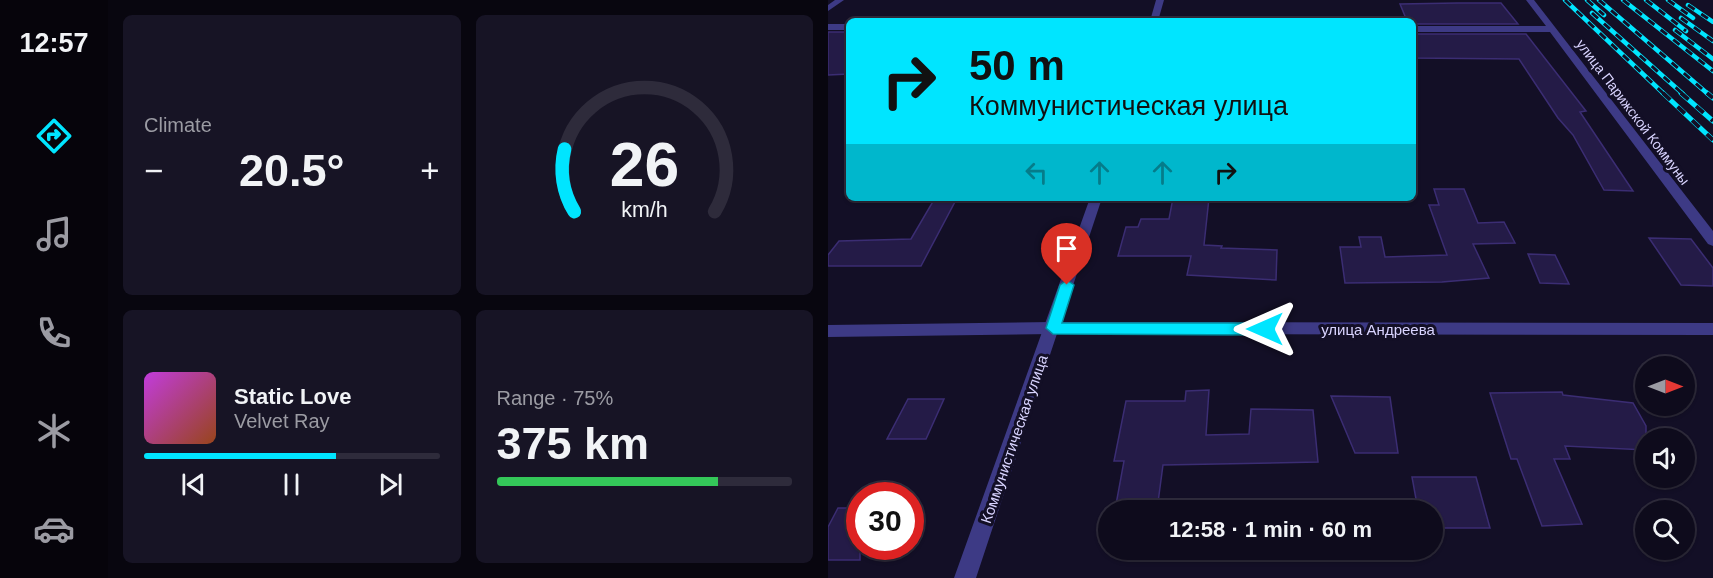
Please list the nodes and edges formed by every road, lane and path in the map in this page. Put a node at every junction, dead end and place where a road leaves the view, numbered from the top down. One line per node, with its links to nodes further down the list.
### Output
1 (840, 0): 4 (street)
2 (1160, 0): 5 (street)
3 (1530, 0): 9 (street, улица Парижской Коммуны)
4 (828, 9)
5 (1155, 18)
6 (828, 27): 7 (street)
7 (846, 27)
8 (1416, 29): 9 (street)
9 (1551, 29): 11 (street, улица Парижской Коммуны)
10 (1095, 201): 12 (street, Коммунистическая улица)
11 (1713, 241)
12 (1053, 328): 13 (street, улица Андреева); 14 (street, улица Андреева); 15 (street, Коммунистическая улица)
13 (1713, 329)
14 (828, 331)
15 (965, 578)

